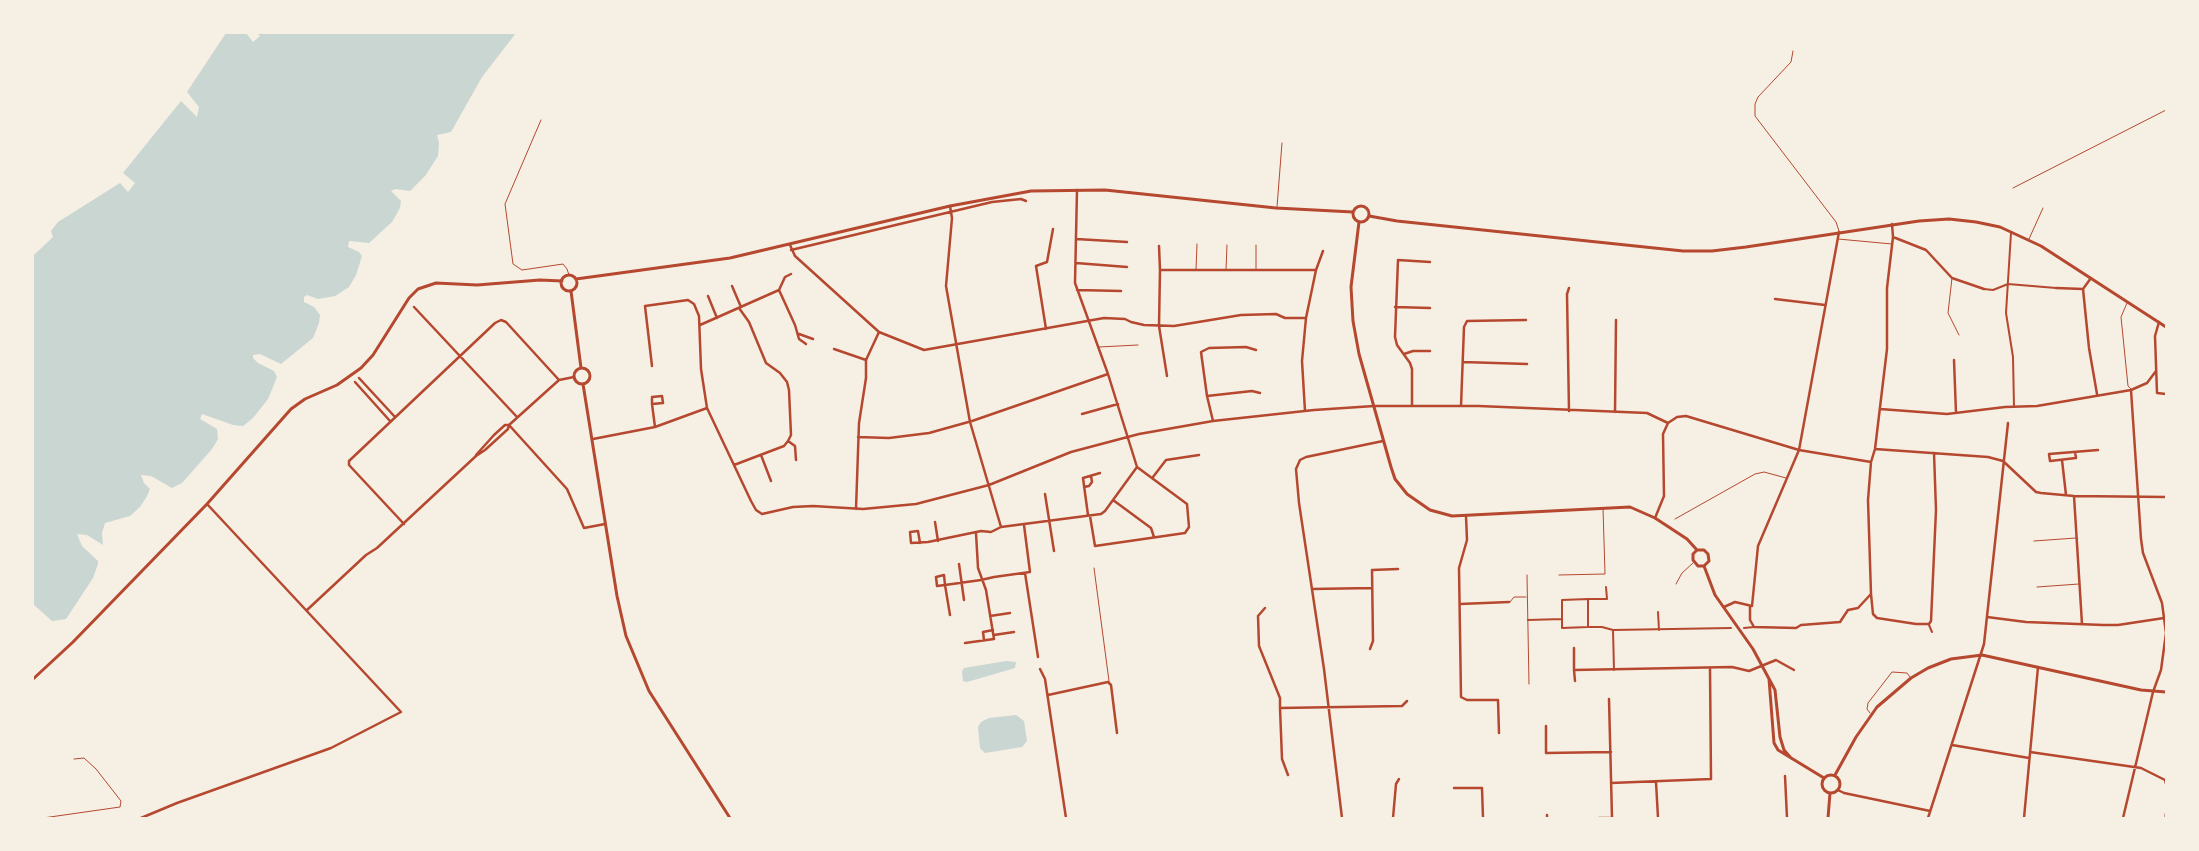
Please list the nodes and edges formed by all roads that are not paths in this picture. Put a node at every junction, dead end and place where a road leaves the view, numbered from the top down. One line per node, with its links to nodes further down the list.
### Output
1 (1793, 52): 17 (lane)
2 (2166, 110): 5 (lane)
3 (541, 120): 42 (lane)
4 (1282, 142): 9 (lane)
5 (2013, 188)
6 (1078, 190): 8 (street); 9 (street); 21 (street)
7 (1026, 201): 11 (street)
8 (950, 206): 11 (street); 19 (street)
9 (1276, 208): 12 (street)
10 (2043, 208): 23 (lane)
11 (951, 211): 24 (street); 80 (street)
12 (1353, 212): 13 (street); 14 (street)
13 (1369, 216): 14 (street); 17 (street)
14 (1359, 222): 109 (street)
15 (1892, 224): 17 (street); 18 (street); 20 (street)
16 (1053, 229): 74 (street)
17 (1839, 232): 22 (street)
18 (2012, 232): 23 (street); 47 (street)
19 (833, 235): 24 (street); 31 (street)
20 (1893, 237): 27 (street); 44 (street)
21 (1076, 239): 25 (street); 34 (street)
22 (1838, 239): 27 (lane); 60 (street)
23 (2028, 239): 43 (street)
24 (830, 240): 31 (street)
25 (1127, 242)
26 (1197, 244): 37 (lane)
27 (1892, 244): 114 (street)
28 (1227, 245): 38 (lane)
29 (1256, 245): 39 (lane)
30 (1159, 246): 36 (street)
31 (790, 247): 45 (street); 75 (street)
32 (1322, 251): 40 (street)
33 (1430, 262): 62 (street)
34 (1076, 263): 35 (street); 55 (street)
35 (1127, 267)
36 (1160, 270): 37 (street); 72 (street)
37 (1196, 270): 38 (street)
38 (1226, 270): 39 (street)
39 (1256, 270): 40 (street)
40 (1316, 270): 66 (street)
41 (791, 274): 54 (street)
42 (568, 275): 45 (street); 46 (street)
43 (2091, 277): 52 (street); 59 (street)
44 (1952, 278): 51 (street); 77 (lane)
45 (576, 279): 53 (street)
46 (562, 281): 53 (street); 160 (street)
47 (2008, 284): 50 (street); 51 (street); 112 (street)
48 (732, 286): 63 (street)
49 (1569, 288): 116 (street)
50 (2056, 288): 52 (street)
51 (1984, 289)
52 (2083, 289): 104 (street)
53 (571, 290): 93 (street)
54 (779, 290): 63 (street); 76 (street)
55 (1077, 290): 56 (street); 67 (street)
56 (1121, 291)
57 (708, 296): 65 (street)
58 (1775, 299): 60 (street)
59 (2128, 302): 70 (street); 102 (lane)
60 (1825, 304): 135 (street)
61 (414, 307): 87 (street)
62 (1395, 307): 64 (street); 86 (street)
63 (740, 308): 65 (street); 133 (street)
64 (1430, 308)
65 (717, 318): 71 (street)
66 (1306, 318): 72 (street); 115 (street)
67 (1089, 320): 72 (street); 74 (street); 82 (street)
68 (1526, 320): 90 (street)
69 (1616, 320): 117 (street)
70 (2159, 322): 73 (street); 94 (street)
71 (700, 325): 92 (street); 113 (street)
72 (1159, 326): 96 (street)
73 (2166, 327)
74 (1046, 329): 80 (street)
75 (878, 332): 80 (street); 88 (street)
76 (798, 334): 78 (street); 79 (street)
77 (1959, 335)
78 (813, 339)
79 (806, 344)
80 (956, 345): 124 (street)
81 (1138, 346): 82 (lane)
82 (1098, 347): 95 (street)
83 (834, 349): 88 (street)
84 (1256, 350): 106 (street)
85 (1430, 351): 86 (street)
86 (1404, 354): 110 (street)
87 (460, 356): 99 (street); 120 (street); 121 (street)
88 (866, 360): 129 (street)
89 (1954, 360): 118 (street)
90 (1463, 362): 91 (street); 111 (street)
91 (1527, 364)
92 (652, 366)
93 (581, 368): 97 (street); 101 (street)
94 (2156, 371): 102 (street); 105 (street)
95 (1108, 374): 108 (street); 124 (street)
96 (1166, 376)
97 (574, 377): 99 (street); 101 (street)
98 (359, 378): 120 (street)
99 (559, 380): 121 (street)
100 (355, 382): 122 (street)
101 (583, 384): 131 (street)
102 (2131, 390): 104 (street); 157 (street)
103 (1260, 393): 106 (street)
104 (2097, 394): 112 (street)
105 (2166, 394)
106 (1207, 396): 123 (street)
107 (652, 404): 107 (street); 128 (street)
108 (1118, 404): 119 (street); 130 (street)
109 (1374, 406): 110 (street); 115 (street); 132 (street)
110 (1412, 406): 111 (street)
111 (1461, 406): 116 (street)
112 (2014, 407): 118 (street)
113 (707, 408): 128 (street); 145 (street)
114 (1880, 409): 118 (street); 134 (street)
115 (1305, 411): 123 (street)
116 (1568, 411): 117 (street)
117 (1615, 412): 125 (street)
118 (1956, 413)
119 (1082, 414)
120 (395, 417): 122 (street)
121 (517, 418): 127 (street)
122 (390, 421): 169 (street)
123 (1214, 421): 130 (street)
124 (970, 422): 129 (street); 152 (street)
125 (1668, 423): 135 (street); 165 (street)
126 (2008, 423): 143 (street)
127 (509, 425): 169 (street); 170 (street)
128 (655, 427): 131 (street)
129 (858, 437): 162 (street)
130 (1128, 438): 146 (street); 152 (street)
131 (592, 439): 170 (street)
132 (1383, 440): 164 (street); 197 (street)
133 (788, 441): 139 (street); 141 (street)
134 (1875, 449): 138 (street); 144 (street)
135 (1800, 450): 144 (street); 150 (street)
136 (2098, 450): 137 (street)
137 (2075, 452): 142 (street); 142 (street)
138 (1934, 453): 143 (street); 218 (street)
139 (761, 455): 145 (street); 151 (street)
140 (1199, 455): 149 (street)
141 (796, 460)
142 (2062, 460): 155 (street)
143 (2003, 461): 155 (street); 214 (street)
144 (1871, 462): 198 (street)
145 (734, 465): 162 (street)
146 (1137, 467): 149 (street); 159 (street)
147 (1100, 473): 148 (street)
148 (1091, 476): 153 (street); 153 (street)
149 (1153, 477): 174 (street)
150 (1786, 478): 167 (lane); 206 (street)
151 (771, 481)
152 (989, 485): 162 (street); 172 (street)
153 (1084, 487): 163 (street)
154 (1046, 494): 166 (street)
155 (2066, 495): 156 (street)
156 (2074, 496): 157 (street); 175 (street)
157 (2138, 496): 158 (street); 203 (street)
158 (2166, 497)
159 (1113, 500): 163 (street); 174 (street)
160 (207, 504): 209 (street); 245 (street)
161 (1603, 507): 164 (street); 165 (street); 188 (lane)
162 (856, 508)
163 (1089, 516): 166 (street); 174 (street)
164 (1466, 516): 205 (street)
165 (1655, 518): 179 (street)
166 (1049, 520): 171 (street); 180 (street)
167 (1675, 520)
168 (935, 522): 176 (street)
169 (404, 524): 209 (street)
170 (606, 524): 282 (street)
171 (1024, 525): 172 (street); 186 (street)
172 (1002, 527): 173 (street)
173 (976, 533): 176 (street); 189 (street)
174 (1154, 537)
175 (2077, 538): 177 (lane); 192 (street)
176 (938, 541): 178 (street)
177 (2034, 541)
178 (920, 542): 178 (street)
179 (1697, 550): 181 (street); 183 (street)
180 (1054, 551)
181 (1694, 563): 183 (street); 191 (lane)
182 (959, 564): 190 (street)
183 (1704, 566): 208 (street)
184 (1094, 568): 247 (lane)
185 (1398, 569): 196 (street)
186 (1026, 573): 189 (street); 235 (street)
187 (1527, 575): 199 (lane)
188 (1559, 575)
189 (981, 580): 190 (street); 213 (street)
190 (962, 583): 193 (street); 201 (street)
191 (1676, 584)
192 (2080, 584): 195 (lane); 219 (street)
193 (945, 585): 193 (street); 212 (street)
194 (1606, 587): 200 (street)
195 (2037, 587)
196 (1372, 588): 197 (street); 233 (street)
197 (1312, 589): 255 (street)
198 (1871, 594): 218 (street); 221 (street)
199 (1527, 598): 202 (lane); 217 (lane)
200 (1588, 599): 216 (street); 220 (street)
201 (964, 600)
202 (1509, 602): 205 (street)
203 (2162, 603): 204 (street); 215 (street)
204 (2166, 603)
205 (1460, 604): 259 (street)
206 (1750, 606): 208 (street); 221 (street)
207 (1265, 608): 254 (street)
208 (1724, 608): 236 (street)
209 (307, 610): 281 (street)
210 (1658, 612): 226 (street)
211 (1010, 613): 213 (street)
212 (950, 615)
213 (990, 616): 224 (street)
214 (1987, 618): 219 (street); 234 (street)
215 (2164, 618): 219 (street); 249 (street)
216 (1562, 619): 217 (street); 220 (street)
217 (1528, 620): 248 (lane)
218 (1929, 624): 228 (street)
219 (2082, 624)
220 (1588, 627): 225 (street)
221 (1754, 627): 223 (street)
222 (1731, 628): 226 (street)
223 (1744, 628)
224 (993, 630): 229 (street); 230 (street)
225 (1613, 630): 226 (street); 241 (street)
226 (1659, 630)
227 (1014, 632): 229 (street)
228 (1932, 632)
229 (994, 635): 230 (street)
230 (984, 640): 231 (street)
231 (965, 643)
232 (1574, 648): 240 (street)
233 (1370, 649)
234 (1982, 655): 237 (street); 244 (street); 260 (street)
235 (1038, 657)
236 (1763, 665): 238 (street); 242 (street); 243 (street)
237 (2038, 667): 249 (street); 262 (street)
238 (1710, 668): 241 (street); 273 (street)
239 (1040, 669): 251 (street)
240 (1574, 670): 241 (street); 246 (street)
241 (1614, 670)
242 (1794, 670)
243 (1768, 676): 264 (street); 264 (street)
244 (1911, 678): 256 (street); 256 (lane)
245 (32, 680)
246 (1575, 681)
247 (1108, 682): 251 (street); 258 (street)
248 (1529, 684)
249 (2154, 692): 250 (street); 266 (street)
250 (2166, 692)
251 (1048, 694): 283 (street)
252 (1609, 699): 261 (street)
253 (1407, 701): 255 (street)
254 (1280, 708): 255 (street); 267 (street)
255 (1329, 708): 284 (street)
256 (1871, 714): 268 (street)
257 (1546, 726): 261 (street)
258 (1117, 733)
259 (1499, 733)
260 (1952, 745): 265 (street); 278 (street)
261 (1611, 752): 272 (street)
262 (2030, 752): 265 (street); 266 (street)
263 (74, 758): 280 (lane)
264 (1791, 758): 270 (street)
265 (2030, 758): 293 (street)
266 (2134, 767): 274 (street); 294 (street)
267 (1288, 775)
268 (1835, 775): 270 (street); 276 (street)
269 (1785, 776): 290 (street)
270 (1824, 778): 277 (street)
271 (1399, 779): 285 (street)
272 (1611, 782): 273 (street); 288 (street)
273 (1656, 782): 289 (street)
274 (2166, 784)
275 (1454, 788): 286 (street)
276 (1838, 790): 277 (street); 278 (street)
277 (1830, 793): 291 (street)
278 (1930, 811): 292 (street)
279 (2165, 814): 295 (lane)
280 (44, 818)
281 (141, 818)
282 (730, 818)
283 (1066, 818)
284 (1342, 818)
285 (1393, 818)
286 (1483, 818)
287 (1599, 818): 288 (street)
288 (1612, 818)
289 (1658, 818)
290 (1787, 818)
291 (1828, 818)
292 (1928, 818)
293 (2024, 818)
294 (2123, 818)
295 (2164, 818)

